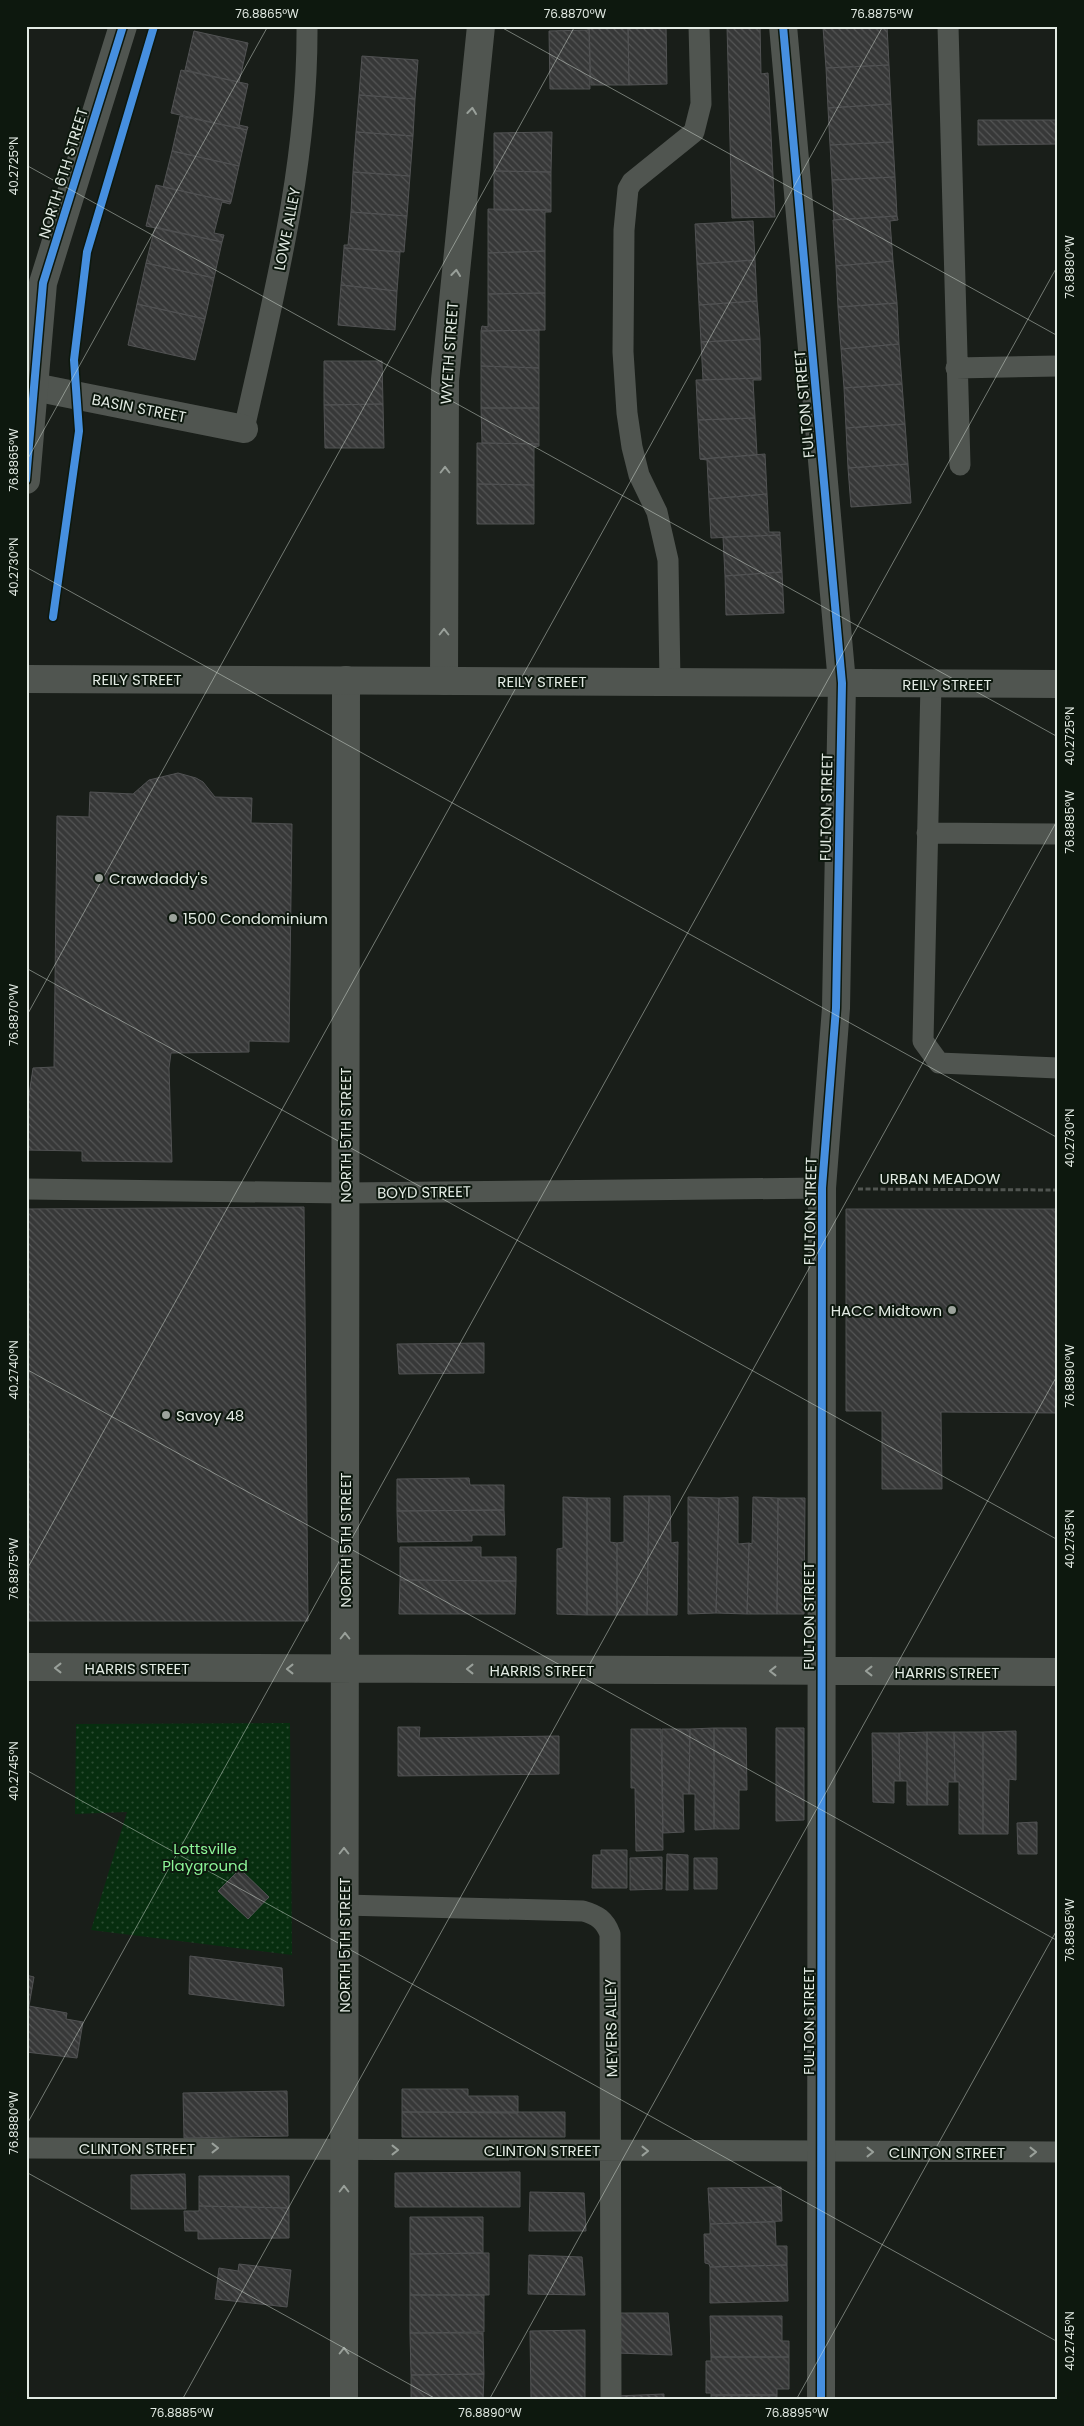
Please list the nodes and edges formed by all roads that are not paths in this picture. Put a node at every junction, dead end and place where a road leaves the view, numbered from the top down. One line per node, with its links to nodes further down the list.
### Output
1 (123, 26): 7 (street, NORTH 6TH STREET)
2 (307, 26): 12 (lane, LOWE ALLEY)
3 (481, 26): 17 (street, WYETH STREET, one-way to 3)
4 (699, 26): 18 (lane)
5 (784, 26): 19 (street, FULTON STREET)
6 (948, 26): 9 (lane)
7 (35, 283): 10 (street, NORTH 6TH STREET)
8 (1058, 366): 9 (lane)
9 (956, 368): 13 (lane)
10 (34, 386): 11 (street, NORTH 6TH STREET); 12 (street, BASIN STREET)
11 (29, 419): 14 (street, NORTH 6TH STREET)
12 (244, 429)
13 (960, 465)
14 (26, 480)
15 (26, 679): 16 (street, REILY STREET)
16 (346, 680): 17 (street, REILY STREET); 27 (street, NORTH 5TH STREET)
17 (444, 681): 18 (street, REILY STREET)
18 (670, 682): 19 (street, REILY STREET)
19 (842, 683): 20 (street, REILY STREET); 25 (street, FULTON STREET)
20 (931, 684): 21 (street, REILY STREET); 22 (lane)
21 (1058, 684)
22 (928, 832): 23 (lane); 24 (lane)
23 (1058, 834)
24 (1058, 1068)
25 (822, 1188): 27 (lane, BOYD STREET); 30 (street, FULTON STREET)
26 (26, 1189): 27 (lane, BOYD STREET)
27 (345, 1193): 29 (street, NORTH 5TH STREET, one-way to 27)
28 (26, 1668): 29 (street, HARRIS STREET, one-way to 28)
29 (344, 1669): 30 (street, HARRIS STREET, one-way to 29); 32 (street, NORTH 5TH STREET, one-way to 29)
30 (822, 1671): 31 (street, HARRIS STREET, one-way to 30); 36 (street, FULTON STREET)
31 (1058, 1672)
32 (344, 1905): 34 (street, NORTH 5TH STREET); 35 (lane, MEYERS ALLEY)
33 (26, 2148): 34 (lane, CLINTON STREET, one-way to 34)
34 (344, 2149): 35 (lane, CLINTON STREET, one-way to 35); 38 (street, NORTH 5TH STREET, one-way to 34)
35 (612, 2150): 36 (lane, CLINTON STREET, one-way to 36); 39 (lane, MEYERS ALLEY)
36 (821, 2152): 37 (lane, CLINTON STREET, one-way to 37); 40 (street, FULTON STREET)
37 (1058, 2152)
38 (344, 2400)
39 (611, 2400)
40 (821, 2400)

